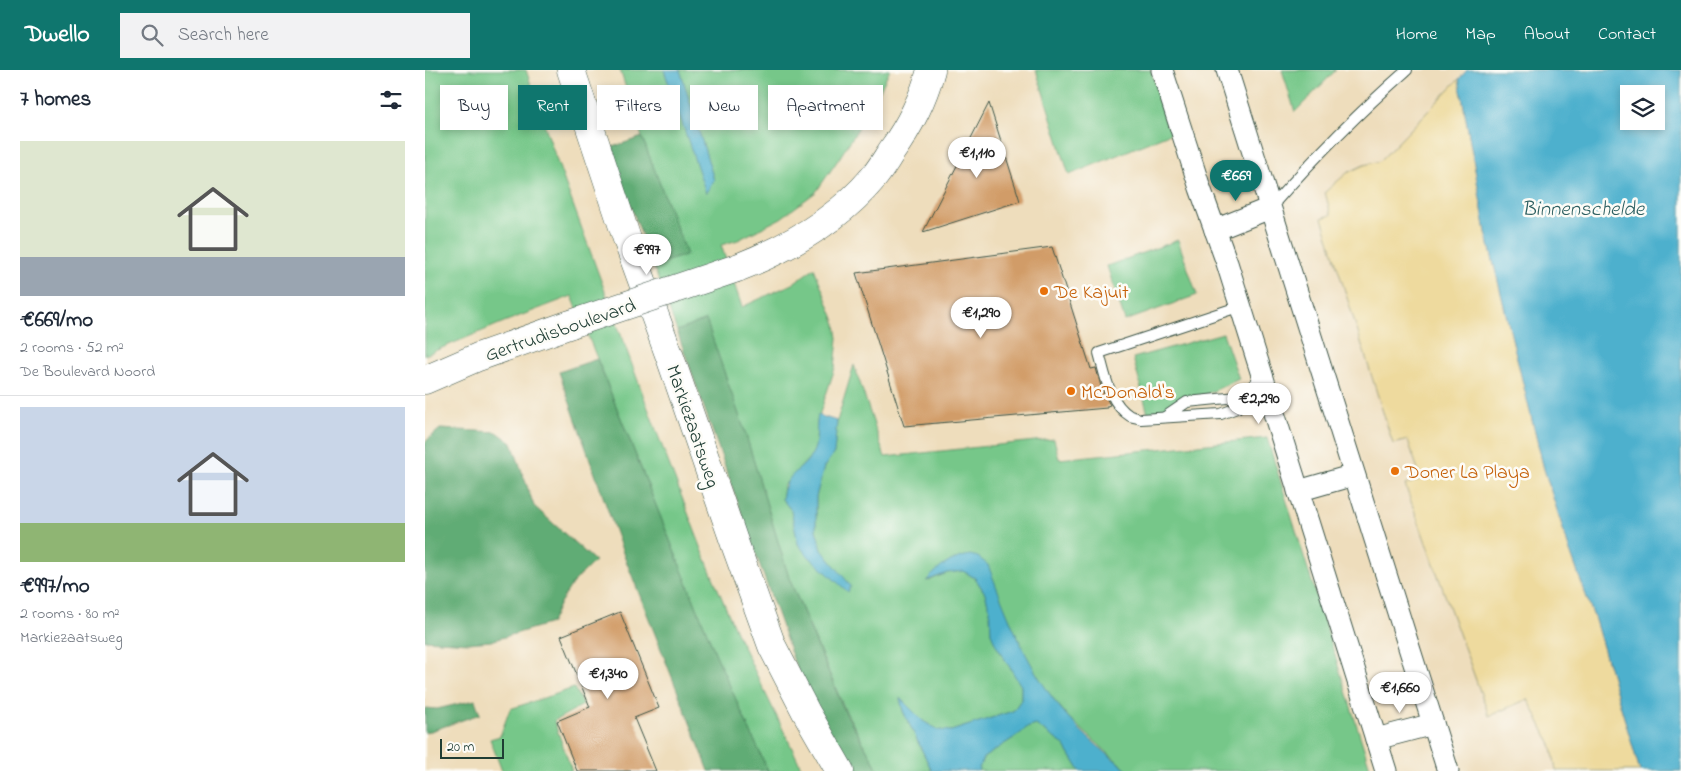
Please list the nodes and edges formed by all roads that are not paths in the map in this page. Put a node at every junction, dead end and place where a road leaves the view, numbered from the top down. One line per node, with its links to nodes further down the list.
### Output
1 (571, 70): 16 (main road, Markiezaatsweg)
2 (931, 70): 9 (main road, Gertrudisboulevard, bridge)
3 (1162, 70): 7 (street)
4 (1227, 70): 6 (street)
5 (1407, 70): 6 (lane)
6 (1270, 208): 7 (street); 12 (street)
7 (1215, 230): 8 (street)
8 (1241, 306): 10 (street); 11 (lane)
9 (425, 380)
10 (1256, 383): 11 (lane); 11 (lane); 13 (street)
11 (1163, 418)
12 (1354, 475): 13 (street); 14 (street)
13 (1298, 491): 15 (street)
14 (1433, 724): 15 (street); 18 (street)
15 (1376, 739): 17 (street)
16 (840, 771)
17 (1386, 771)
18 (1448, 771)

